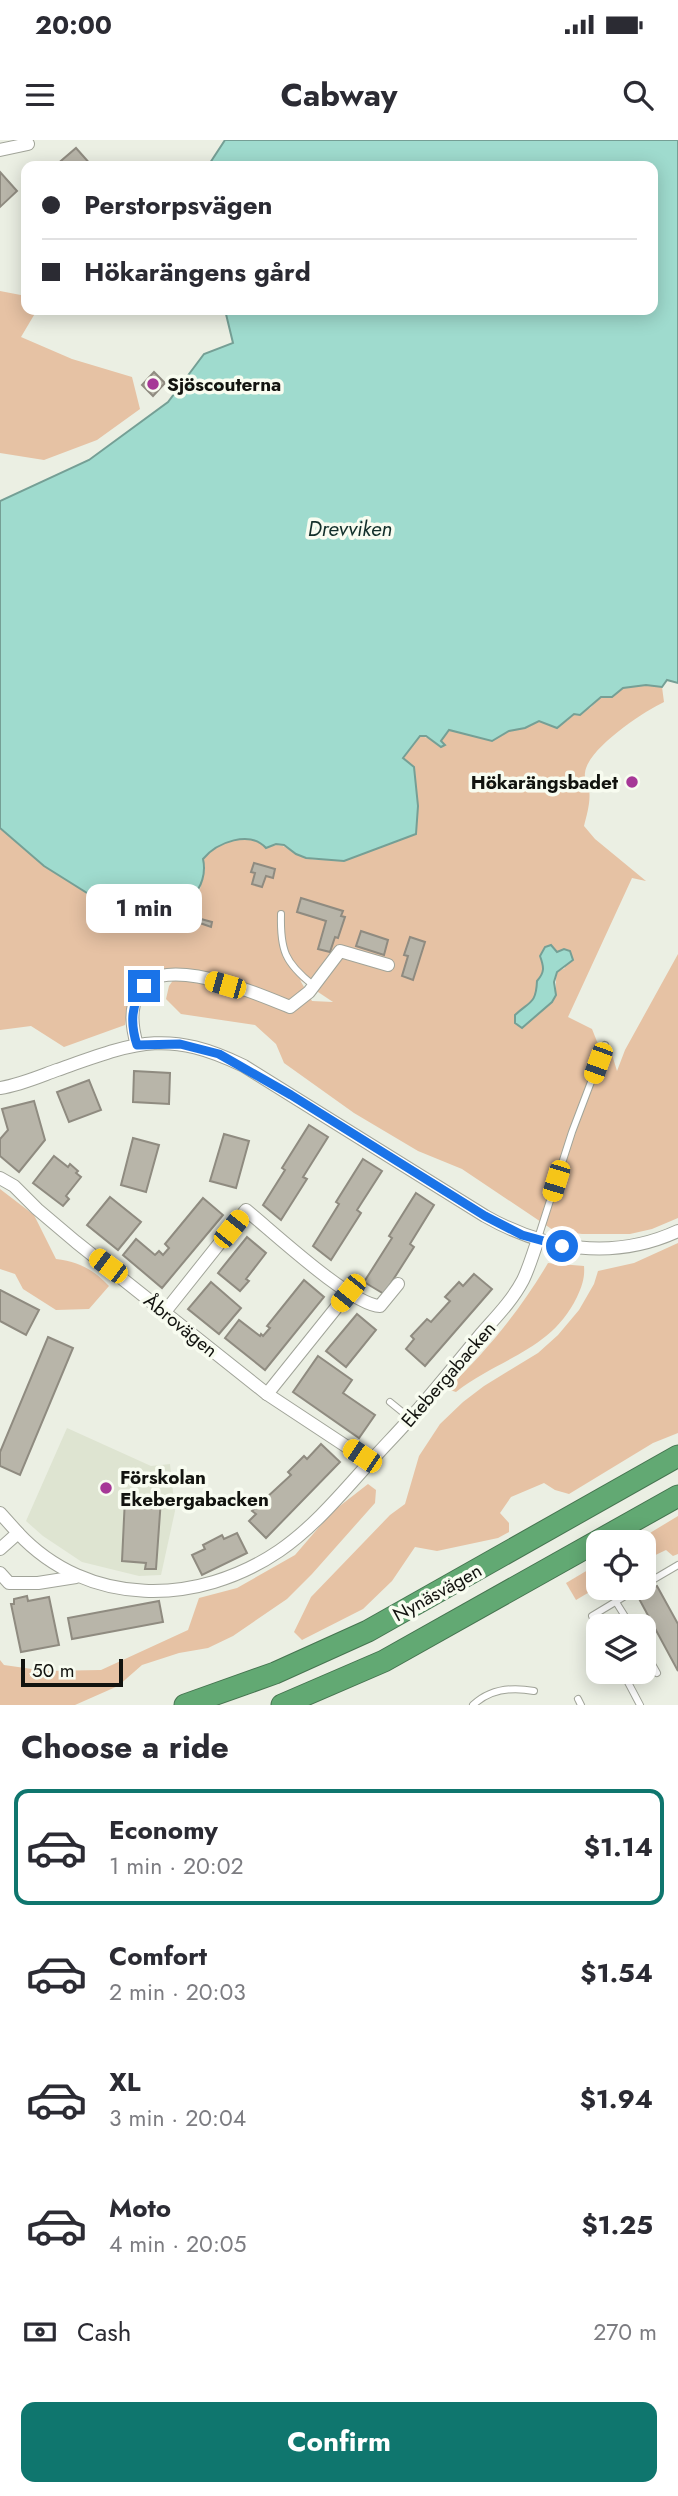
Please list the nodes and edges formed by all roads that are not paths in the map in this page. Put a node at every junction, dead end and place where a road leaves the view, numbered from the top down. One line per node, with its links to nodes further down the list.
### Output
1 (28, 144): 2 (street)
2 (0, 150)
3 (281, 914): 5 (lane)
4 (387, 965): 5 (street)
5 (313, 985): 6 (street)
6 (137, 1045): 8 (street); 11 (street)
7 (605, 1045): 11 (lane)
8 (0, 1088)
9 (0, 1178): 14 (street, Åbrovägen)
10 (678, 1231): 11 (street)
11 (538, 1240): 17 (street, Ekebergabacken)
12 (398, 1284): 13 (street)
13 (348, 1293): 14 (street); 15 (street)
14 (164, 1313): 15 (street, Åbrovägen)
15 (268, 1394): 19 (street, Åbrovägen)
16 (390, 1402): 17 (lane)
17 (411, 1419): 19 (street, Ekebergabacken)
18 (678, 1456): 34 (highway, Nynäsvägen)
19 (370, 1462): 26 (street, Ekebergabacken)
20 (678, 1496): 35 (highway, Nynäsvägen)
21 (0, 1513): 22 (street, Ekebergabacken)
22 (18, 1533): 23 (street); 26 (street, Ekebergabacken)
23 (0, 1549)
24 (678, 1564): 27 (lane)
25 (0, 1573): 26 (street, Ekebergabacken)
26 (76, 1577)
27 (656, 1577)
28 (619, 1600): 29 (lane)
29 (616, 1602): 30 (lane); 31 (lane)
30 (595, 1614)
31 (624, 1614)
32 (628, 1684): 37 (lane)
33 (534, 1691): 36 (lane)
34 (185, 1705)
35 (282, 1705)
36 (473, 1705)
37 (640, 1705)

